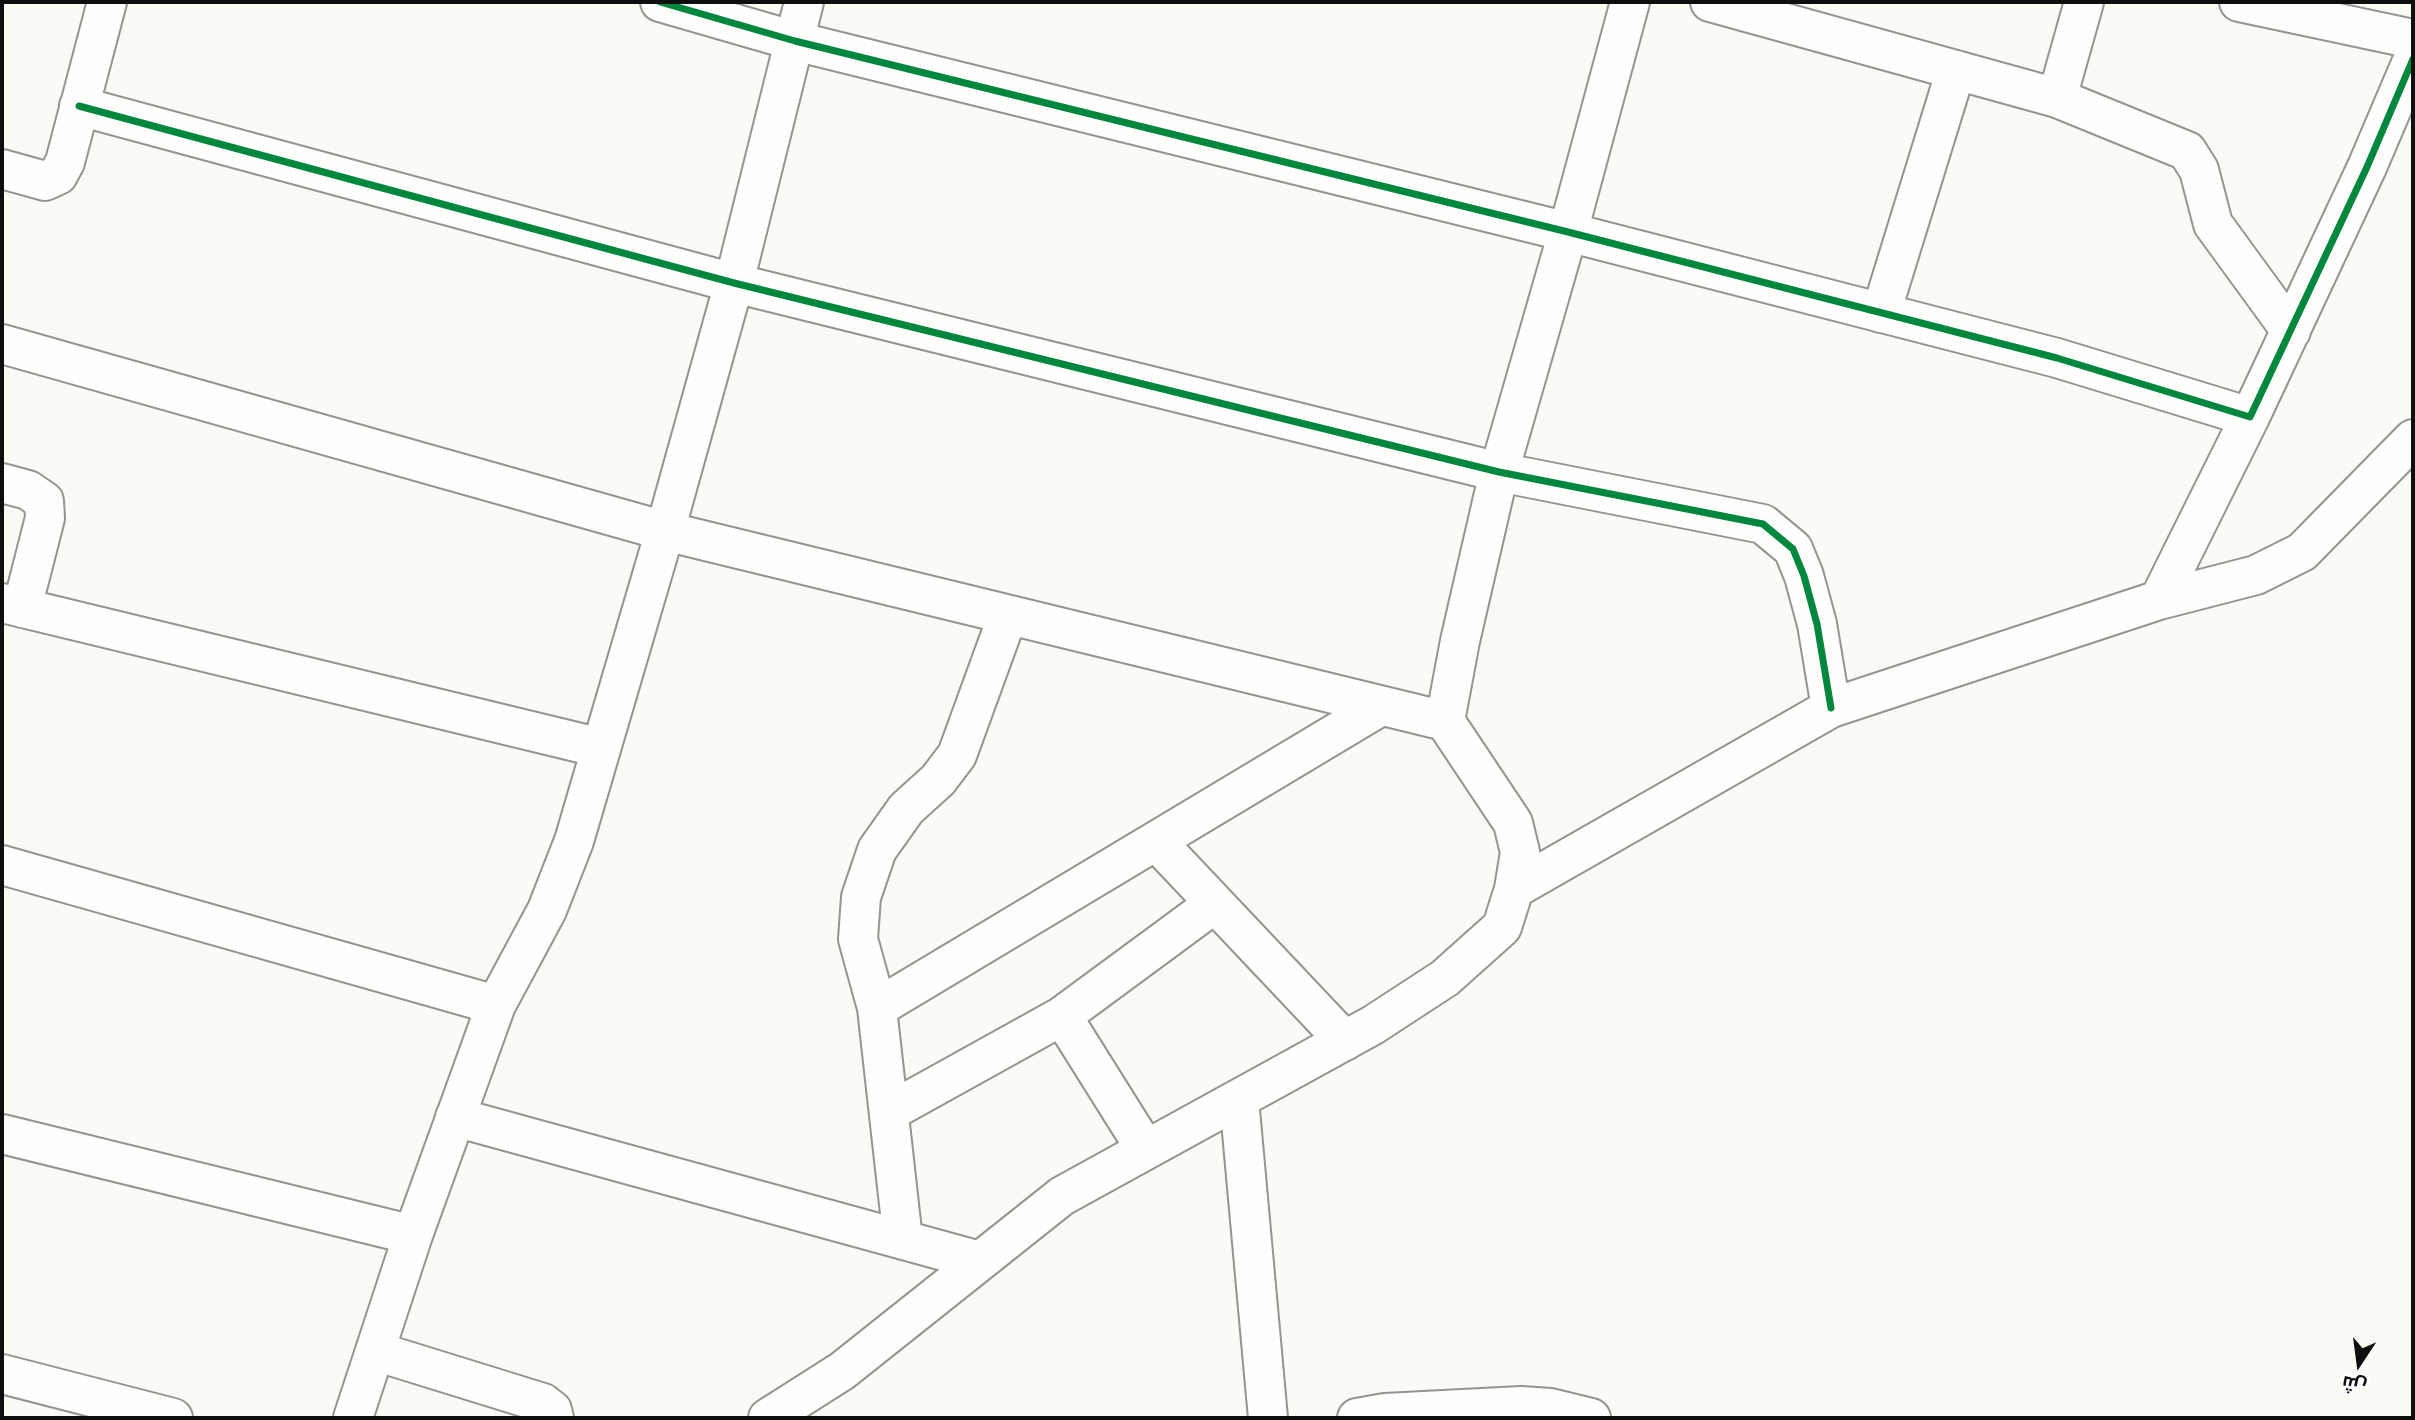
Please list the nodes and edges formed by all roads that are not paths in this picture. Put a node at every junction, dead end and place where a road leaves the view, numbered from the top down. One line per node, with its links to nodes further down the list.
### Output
1 (660, 2): 9 (street)
2 (804, 2): 9 (street)
3 (1630, 2): 15 (street)
4 (1710, 2): 11 (street)
5 (2084, 2): 12 (street)
6 (2239, 2): 8 (street)
7 (98, 4): 13 (street)
8 (2413, 39)
9 (795, 41): 15 (street); 16 (street)
10 (2413, 59): 18 (street)
11 (1956, 70): 12 (street); 17 (street)
12 (2057, 98): 18 (street)
13 (79, 106): 14 (street); 16 (street)
14 (2, 169)
15 (1568, 232): 17 (street); 22 (street)
16 (734, 282): 22 (street); 24 (street)
17 (1881, 313): 20 (street)
18 (2291, 331): 20 (street)
19 (2, 344): 24 (street)
20 (2250, 417): 25 (street)
21 (2413, 439): 25 (street)
22 (1499, 472): 29 (street); 30 (street)
23 (2, 482): 26 (street)
24 (665, 531): 27 (street); 31 (street)
25 (2159, 600): 29 (street)
26 (12, 605): 31 (street)
27 (1008, 615): 28 (street); 37 (street)
28 (1381, 706): 30 (street); 32 (street)
29 (1831, 708): 34 (street)
30 (1445, 722): 34 (street)
31 (601, 748): 36 (street)
32 (1156, 841): 35 (street); 37 (street)
33 (2, 865): 36 (street)
34 (1514, 889): 39 (street)
35 (1214, 904): 38 (street); 39 (street)
36 (496, 1005): 42 (street)
37 (877, 1008): 41 (street)
38 (1062, 1016): 41 (street); 44 (street)
39 (1345, 1041): 40 (street)
40 (1239, 1099): 44 (street); 54 (street)
41 (889, 1112): 46 (street)
42 (455, 1117): 45 (street); 46 (street)
43 (2, 1134): 45 (street)
44 (1146, 1150): 47 (street)
45 (413, 1235): 48 (street)
46 (903, 1240): 47 (street)
47 (980, 1261): 53 (street)
48 (375, 1351): 51 (street); 52 (street)
49 (2, 1374): 50 (street)
50 (173, 1418)
51 (353, 1418)
52 (554, 1418)
53 (768, 1418)
54 (1268, 1418)
55 (1357, 1418): 56 (street)
56 (1591, 1418)

